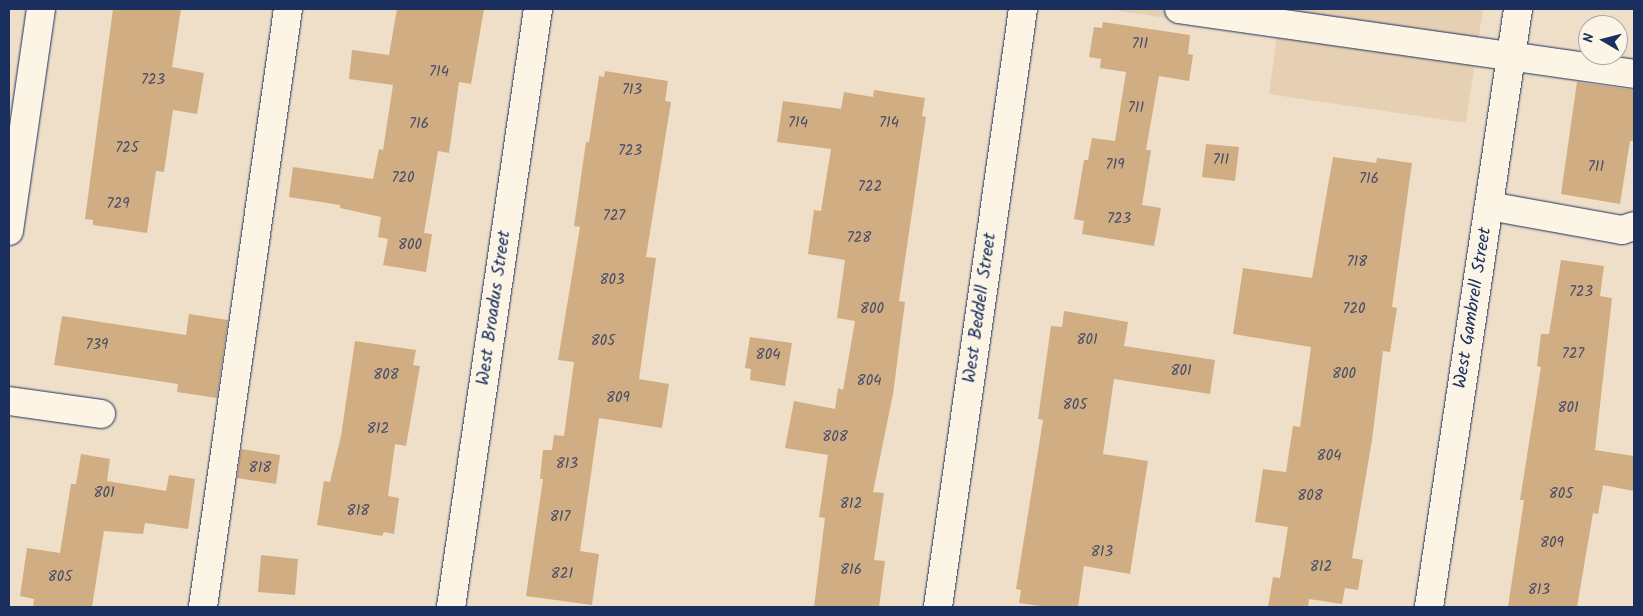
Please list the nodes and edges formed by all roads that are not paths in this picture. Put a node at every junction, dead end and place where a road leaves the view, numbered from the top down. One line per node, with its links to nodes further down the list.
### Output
1 (41, 9): 11 (street)
2 (288, 9): 14 (street)
3 (538, 9): 15 (street, West Broadus Street)
4 (1023, 9): 16 (street, West Beddell Street)
5 (1179, 9): 7 (street)
6 (1518, 9): 7 (street, West Gambrell Street)
7 (1511, 57): 8 (street); 9 (street, West Gambrell Street)
8 (1634, 74)
9 (1489, 206): 10 (street); 17 (street, West Gambrell Street)
10 (1634, 226)
11 (9, 231)
12 (9, 401): 13 (street)
13 (101, 414)
14 (203, 607)
15 (452, 607)
16 (938, 607)
17 (1429, 607)

